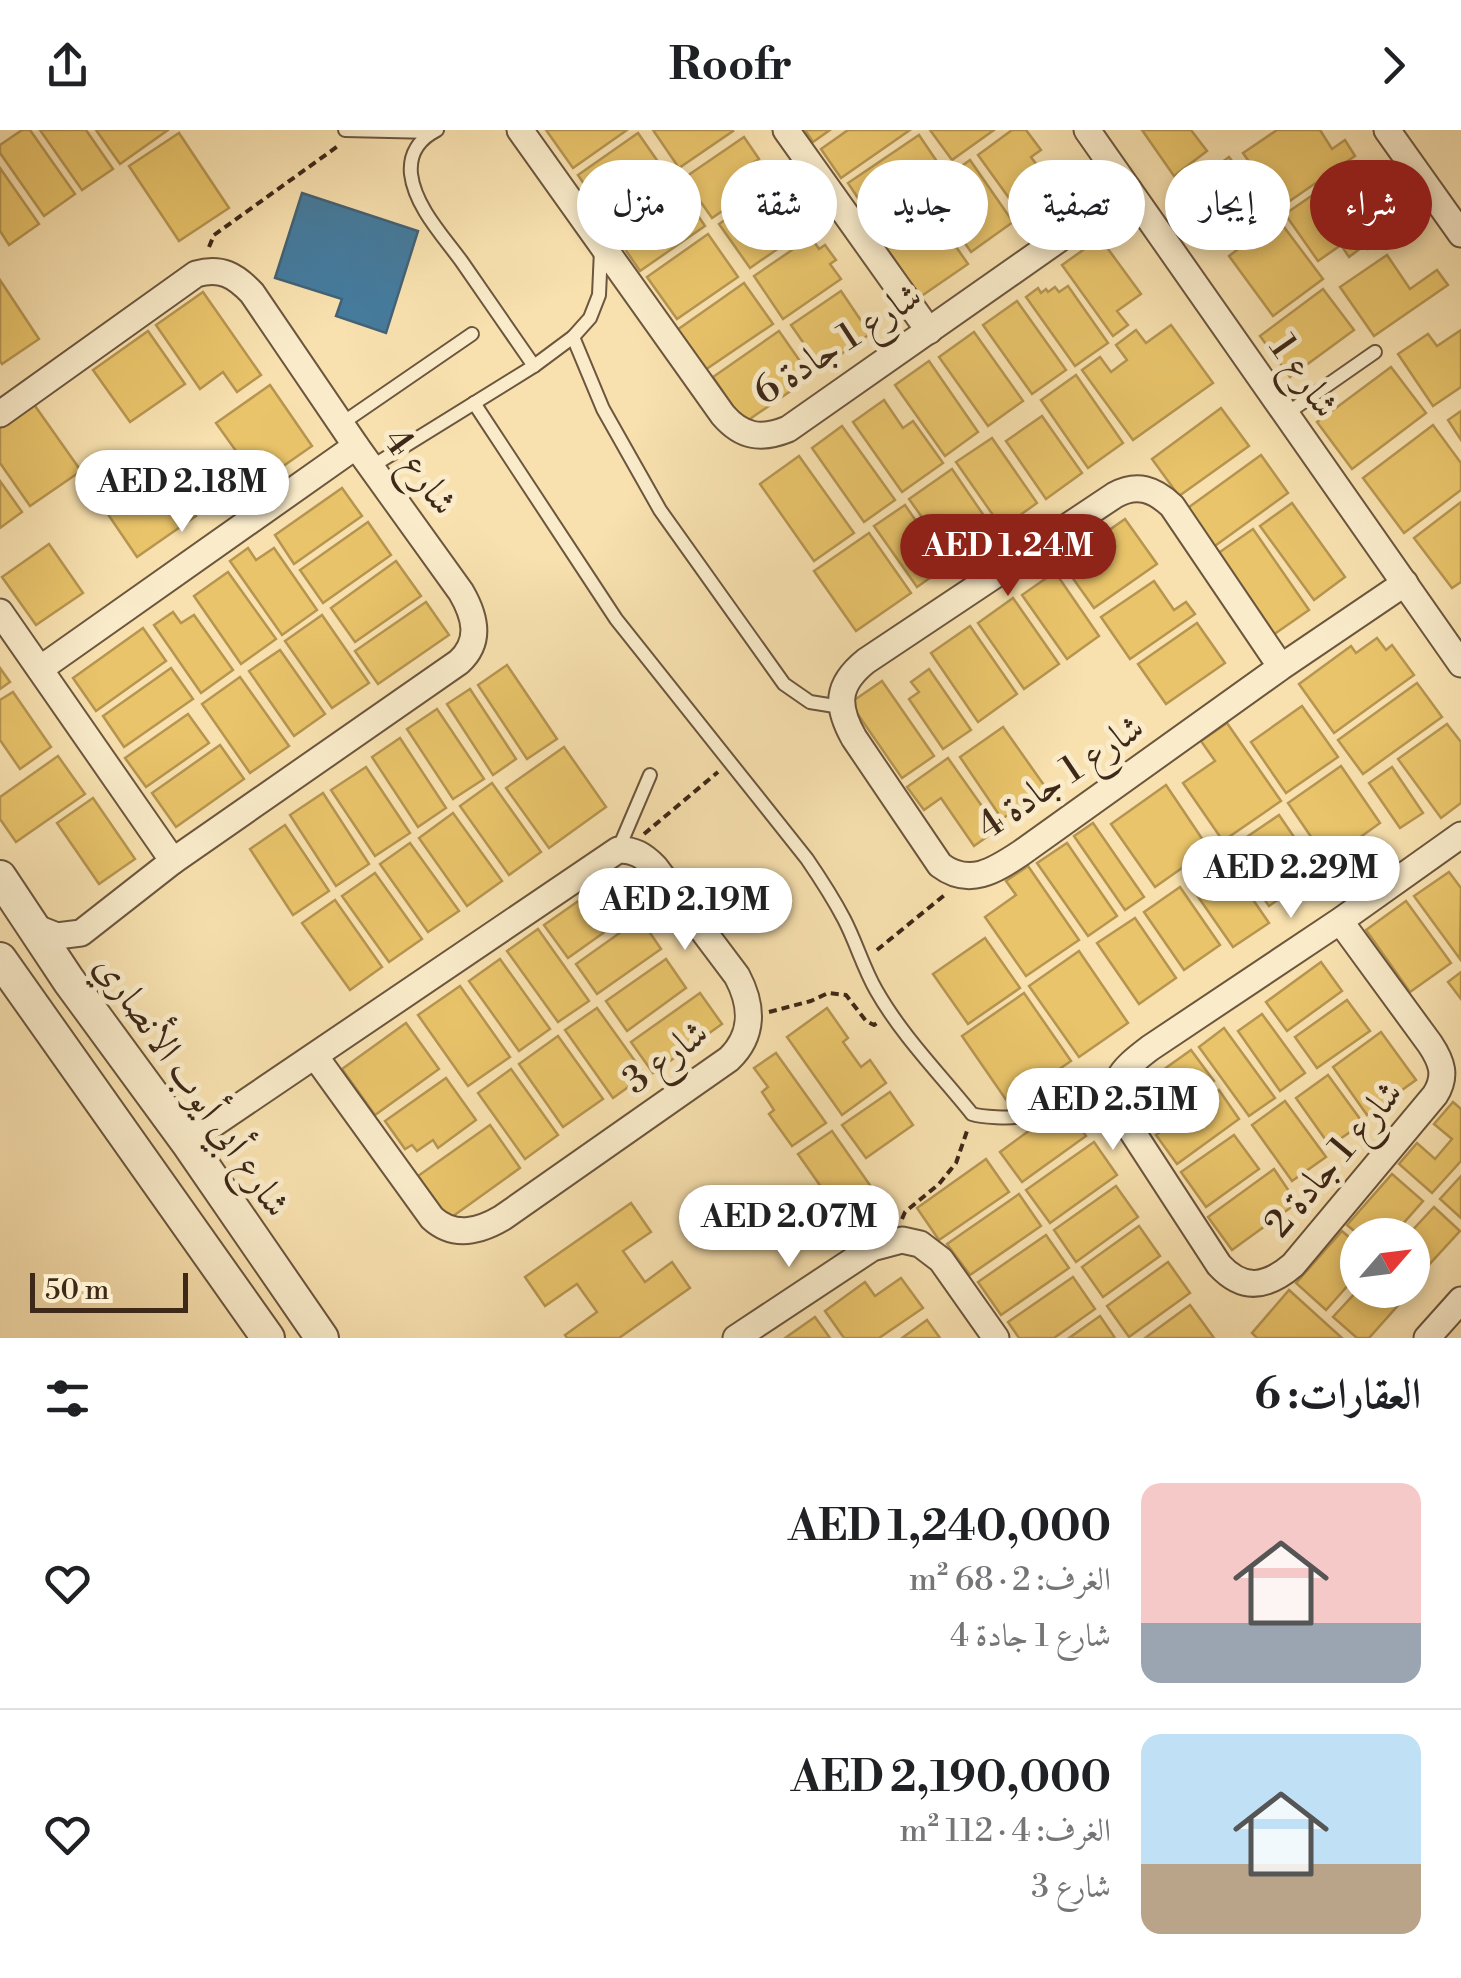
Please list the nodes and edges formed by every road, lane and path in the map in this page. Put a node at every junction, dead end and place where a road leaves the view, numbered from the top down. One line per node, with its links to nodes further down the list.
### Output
1 (786, 130): 15 (street)
2 (1087, 130): 7 (street, شارع 1)
3 (1388, 130): 10 (street)
4 (351, 131): 5 (lane); 14 (path)
5 (435, 131): 19 (lane)
6 (517, 131): 8 (street, شارع 1 جادة 6)
7 (1108, 160)
8 (577, 211)
9 (1145, 213): 22 (street, شارع 1)
10 (1461, 234)
11 (601, 250): 17 (lane)
12 (606, 250): 15 (street, شارع 1 جادة 6)
13 (1043, 250): 15 (street, شارع 1 جادة 6)
14 (196, 274): 21 (street); 23 (street, شارع 4)
15 (929, 330)
16 (472, 334): 23 (lane)
17 (573, 337): 19 (lane); 30 (lane)
18 (1375, 352): 22 (lane)
19 (534, 366): 20 (lane)
20 (474, 403): 24 (lane); 31 (lane)
21 (0, 414)
22 (1286, 414): 25 (street, شارع 1)
23 (341, 424): 24 (street, شارع 4)
24 (364, 456): 29 (street); 35 (street, شارع 4)
25 (1405, 583): 27 (street, شارع 1); 28 (street, شارع 1 جادة 4)
26 (0, 612): 29 (street)
27 (1461, 664)
28 (1280, 667): 30 (street); 36 (street, شارع 1 جادة 4)
29 (40, 668): 35 (street)
30 (841, 707): 36 (street, شارع 1 جادة 4)
31 (730, 762): 34 (path); 42 (lane)
32 (650, 775): 34 (lane)
33 (1461, 835): 38 (street)
34 (622, 850): 44 (street, شارع 3); 46 (street)
35 (174, 861): 40 (street, شارع 4)
36 (968, 876): 42 (path)
37 (0, 877): 39 (street, شارع أبي أيوب الأنصاري)
38 (1340, 921): 47 (street); 47 (street, شارع 1 جادة 2)
39 (34, 927): 40 (street); 43 (street, شارع أبي أيوب الأنصاري)
40 (82, 933): 43 (street)
41 (0, 960): 53 (street)
42 (862, 962): 45 (lane)
43 (69, 980): 49 (street, شارع أبي أيوب الأنصاري)
44 (750, 1016): 45 (path); 46 (street, شارع 3)
45 (893, 1017): 48 (lane)
46 (315, 1056): 49 (street)
47 (1115, 1087): 48 (lane)
48 (972, 1114): 50 (path)
49 (188, 1142): 52 (street, شارع أبي أيوب الأنصاري)
50 (891, 1241): 54 (street); 55 (street)
51 (1461, 1300): 56 (street)
52 (321, 1336)
53 (268, 1338)
54 (736, 1338)
55 (996, 1338)
56 (1427, 1338)

